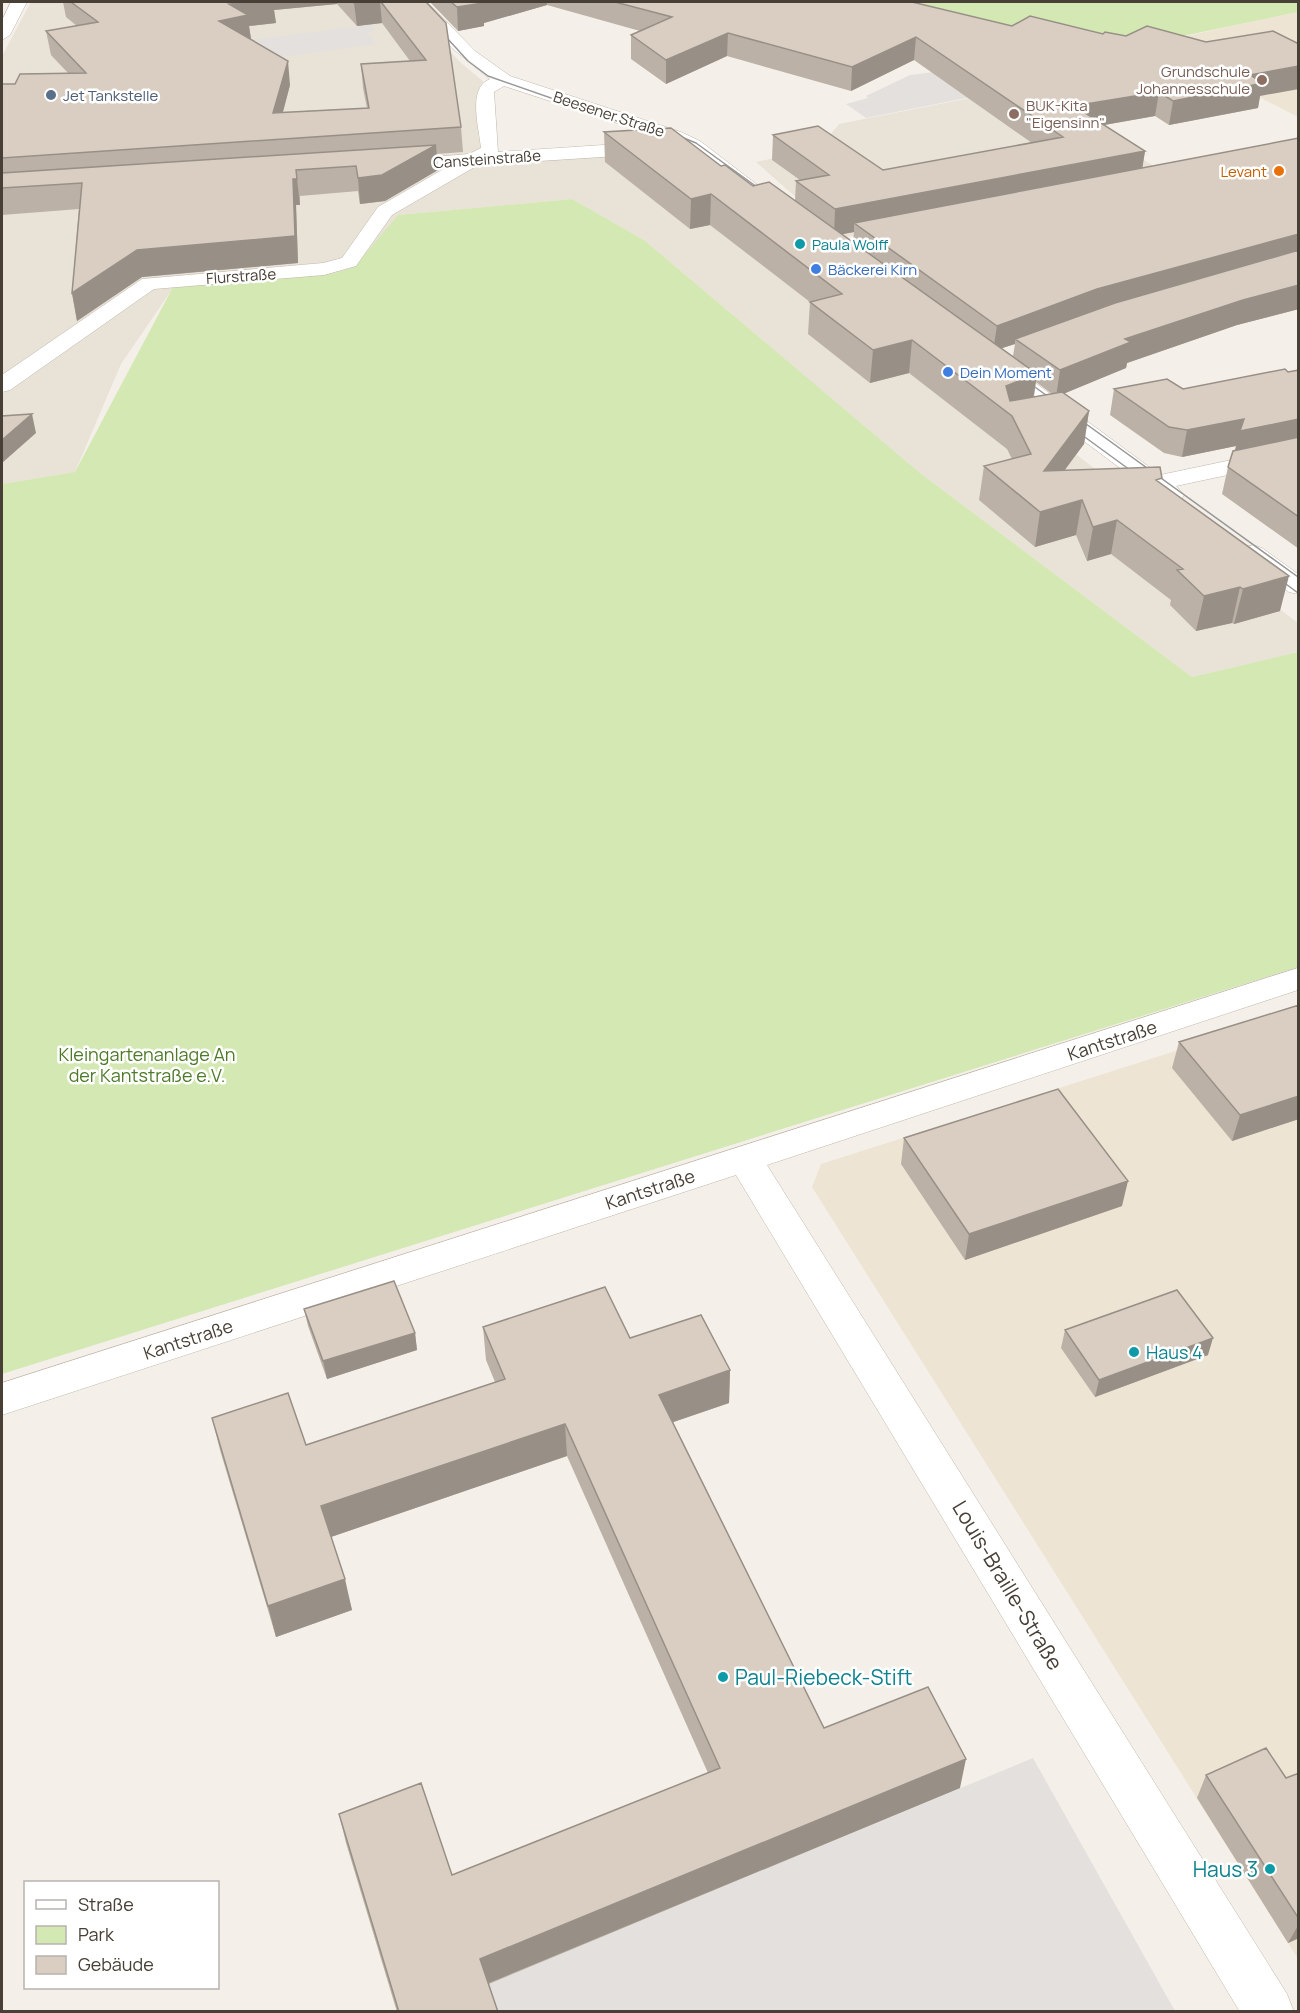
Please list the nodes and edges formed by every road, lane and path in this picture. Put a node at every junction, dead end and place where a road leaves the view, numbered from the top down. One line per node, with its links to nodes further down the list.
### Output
1 (19, 2): 3 (street)
2 (419, 2): 4 (street, Beesener Straße)
3 (2, 35)
4 (504, 80): 5 (street, Beesener Straße); 6 (street)
5 (685, 141): 6 (street, Cansteinstraße); 8 (street, Beesener Straße)
6 (471, 160): 7 (street, Cansteinstraße); 10 (street, Flurstraße)
7 (377, 166)
8 (770, 202)
9 (995, 357): 12 (street)
10 (2, 385)
11 (1299, 453): 12 (street)
12 (1157, 483): 13 (street)
13 (1195, 511)
14 (1232, 538): 15 (street)
15 (1299, 586)
16 (1299, 979): 17 (street, Kantstraße)
17 (745, 1159): 18 (street, Kantstraße); 19 (street, Louis-Braille-Straße)
18 (2, 1399)
19 (1269, 2012)

